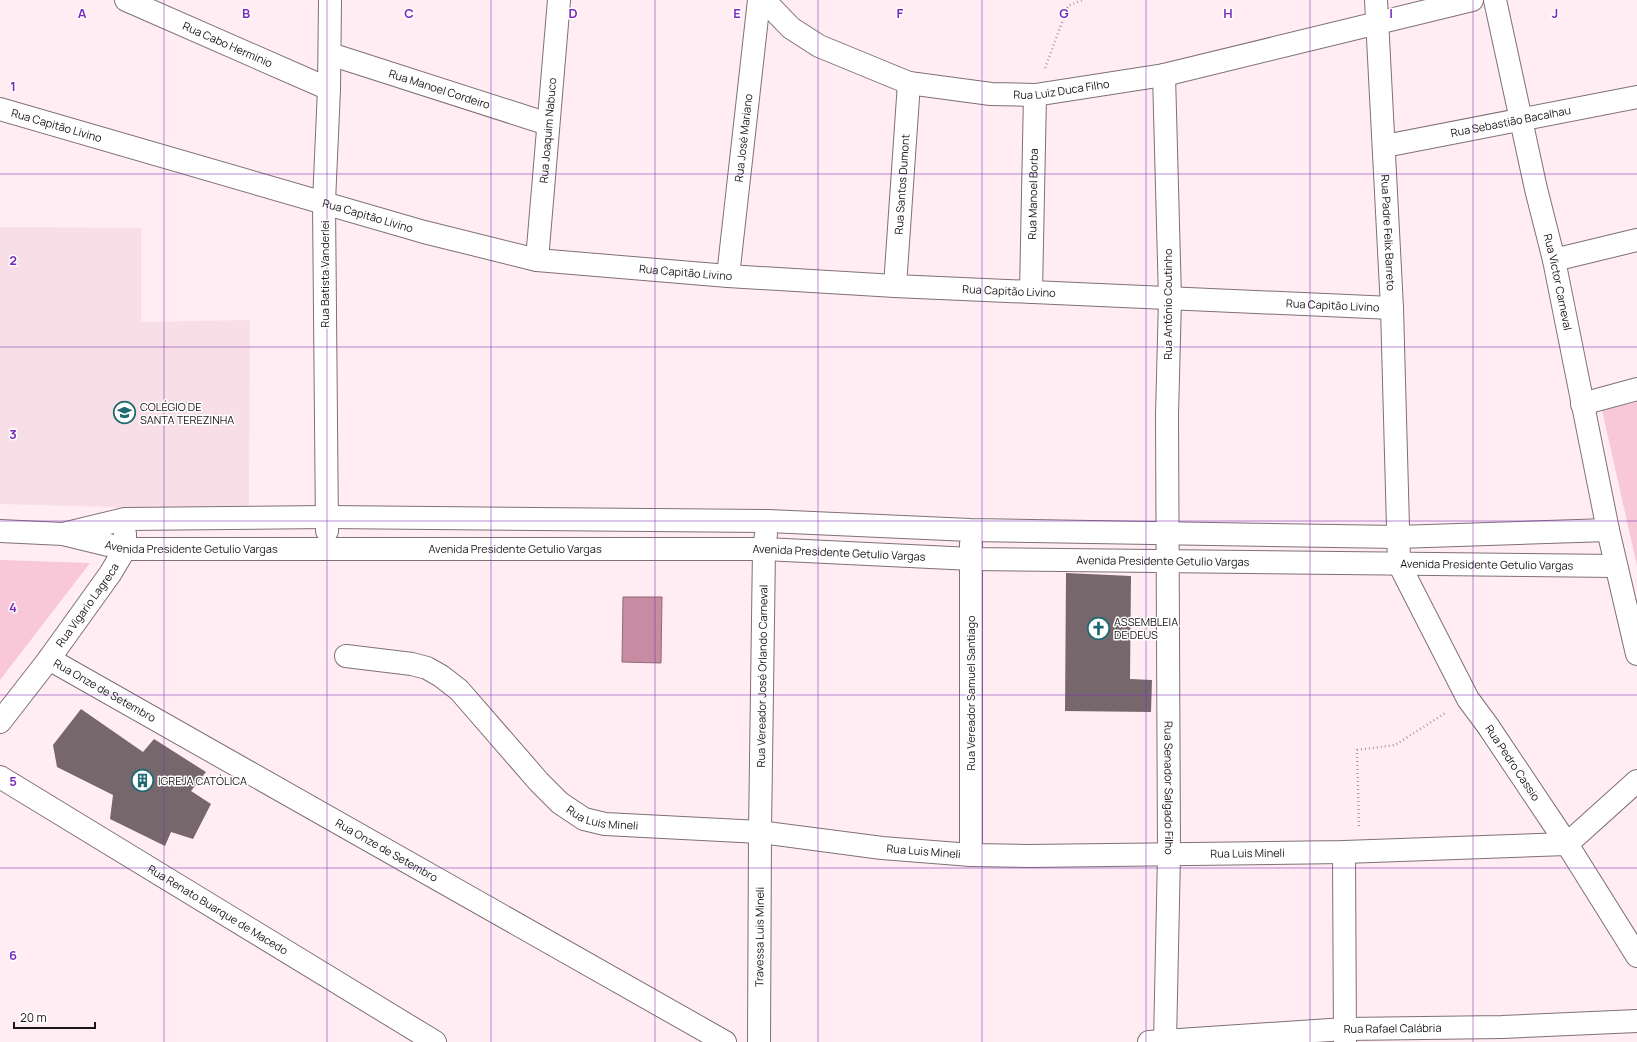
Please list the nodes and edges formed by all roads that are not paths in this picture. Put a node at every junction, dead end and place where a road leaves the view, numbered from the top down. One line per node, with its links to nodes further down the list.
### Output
1 (126, 0): 13 (street, Rua Cabo Herminio)
2 (330, 0): 10 (street, Rua Batista Vanderlei)
3 (559, 0): 18 (street, Rua Joaquim Nabuco)
4 (759, 0): 24 (street, Rua José Mariano)
5 (764, 0): 12 (street, Rua Luiz Duca Filho)
6 (1376, 0): 9 (street, Rua Padre Felix Barreto)
7 (1472, 0): 9 (street, Rua Luiz Duca Filho)
8 (1495, 0): 17 (street, Rua Victor Carneval)
9 (1376, 22): 11 (street, Rua Luiz Duca Filho); 19 (street, Rua Padre Felix Barreto)
10 (330, 54): 13 (street, Rua Batista Vanderlei); 18 (street, Rua Manoel Cordeiro)
11 (1164, 75): 14 (street, Rua Luiz Duca Filho); 27 (street, Rua Antônio Coutinho)
12 (909, 83): 14 (street, Rua Luiz Duca Filho); 25 (street, Rua Santos Dumont)
13 (329, 89): 20 (street, Rua Batista Vanderlei)
14 (1035, 95): 26 (street, Rua Manoel Borba)
15 (1637, 96): 17 (street, Rua Sebastião Bacalhau)
16 (0, 109): 20 (street, Rua Capitão Livino)
17 (1522, 120): 19 (street, Rua Sebastião Bacalhau); 23 (street, Rua Victor Carneval)
18 (548, 124): 22 (street, Rua Joaquim Nabuco)
19 (1385, 146): 28 (street, Rua Padre Felix Barreto)
20 (324, 202): 22 (street, Rua Capitão Livino); 31 (street, Rua Batista Vanderlei)
21 (1637, 240): 23 (street)
22 (537, 260): 24 (street, Rua Capitão Livino)
23 (1554, 260): 30 (street, Rua Victor Carneval)
24 (728, 276): 25 (street, Rua Capitão Livino)
25 (895, 286): 26 (street, Rua Capitão Livino)
26 (1030, 292): 27 (street, Rua Capitão Livino)
27 (1170, 299): 28 (street, Rua Capitão Livino); 37 (street, Rua Antônio Coutinho)
28 (1392, 308): 39 (street, Rua Padre Felix Barreto)
29 (1637, 389): 30 (street)
30 (1582, 404): 35 (street, Rua Victor Carneval)
31 (327, 517): 32 (street, Avenida Presidente Getulio Vargas); 33 (street, Avenida Presidente Getulio Vargas); 41 (street, Rua Batista Vanderlei)
32 (125, 519): 38 (street, Avenida Presidente Getulio Vargas); 40 (street, Rua Vigario Lagreca)
33 (768, 521): 34 (street, Avenida Presidente Getulio Vargas); 42 (street, Rua Vereador José Orlando Carneval)
34 (970, 530): 37 (street, Avenida Presidente Getulio Vargas); 43 (street, Rua Vereador Samuel Santiago)
35 (1608, 530): 39 (street, Avenida Presidente Getulio Vargas); 46 (street, Rua Victor Carneval)
36 (0, 531): 38 (street, Avenida Presidente Getulio Vargas)
37 (1167, 533): 39 (street, Avenida Presidente Getulio Vargas); 44 (street, Rua Senador Salgado Filho)
38 (63, 534): 40 (street, Avenida Presidente Getulio Vargas)
39 (1398, 537): 45 (street, Rua Padre Felix Barreto)
40 (125, 548): 41 (street, Avenida Presidente Getulio Vargas); 49 (street, Rua Vigario Lagreca)
41 (326, 549): 42 (street, Avenida Presidente Getulio Vargas)
42 (764, 549): 43 (street, Avenida Presidente Getulio Vargas); 53 (street, Rua Vereador José Orlando Carneval)
43 (972, 559): 44 (street, Avenida Presidente Getulio Vargas); 56 (street, Rua Vereador Samuel Santiago)
44 (1166, 561): 45 (street, Avenida Presidente Getulio Vargas); 57 (street, Rua Senador Salgado Filho)
45 (1399, 564): 46 (street, Avenida Presidente Getulio Vargas); 54 (street, Rua Pedro Cassio)
46 (1616, 566): 47 (street, Rua Victor Carneval)
47 (1637, 654)
48 (346, 656): 53 (street, Rua Luis Mineli)
49 (49, 659): 50 (street, Rua Vigario Lagreca); 63 (street, Rua Onze de Setembro)
50 (0, 722)
51 (0, 777): 62 (street, Rua Renato Buarque de Macedo)
52 (1637, 781): 54 (street)
53 (760, 832): 56 (street, Rua Luis Mineli); 64 (street, Travessa Luis Mineli)
54 (1567, 844): 55 (street, Rua Luis Mineli); 58 (street, Rua Pedro Cassio)
55 (1352, 852): 57 (street, Rua Luis Mineli); 61 (street)
56 (971, 855): 57 (street, Rua Luis Mineli)
57 (1169, 855): 65 (street, Rua Senador Salgado Filho)
58 (1637, 955)
59 (1637, 1021): 60 (street, Rua Rafael Calábria)
60 (1502, 1035): 61 (street, Rua Rafael Calábria)
61 (1345, 1036): 65 (street, Rua Rafael Calábria)
62 (435, 1042)
63 (725, 1042)
64 (759, 1042)
65 (1159, 1042)

